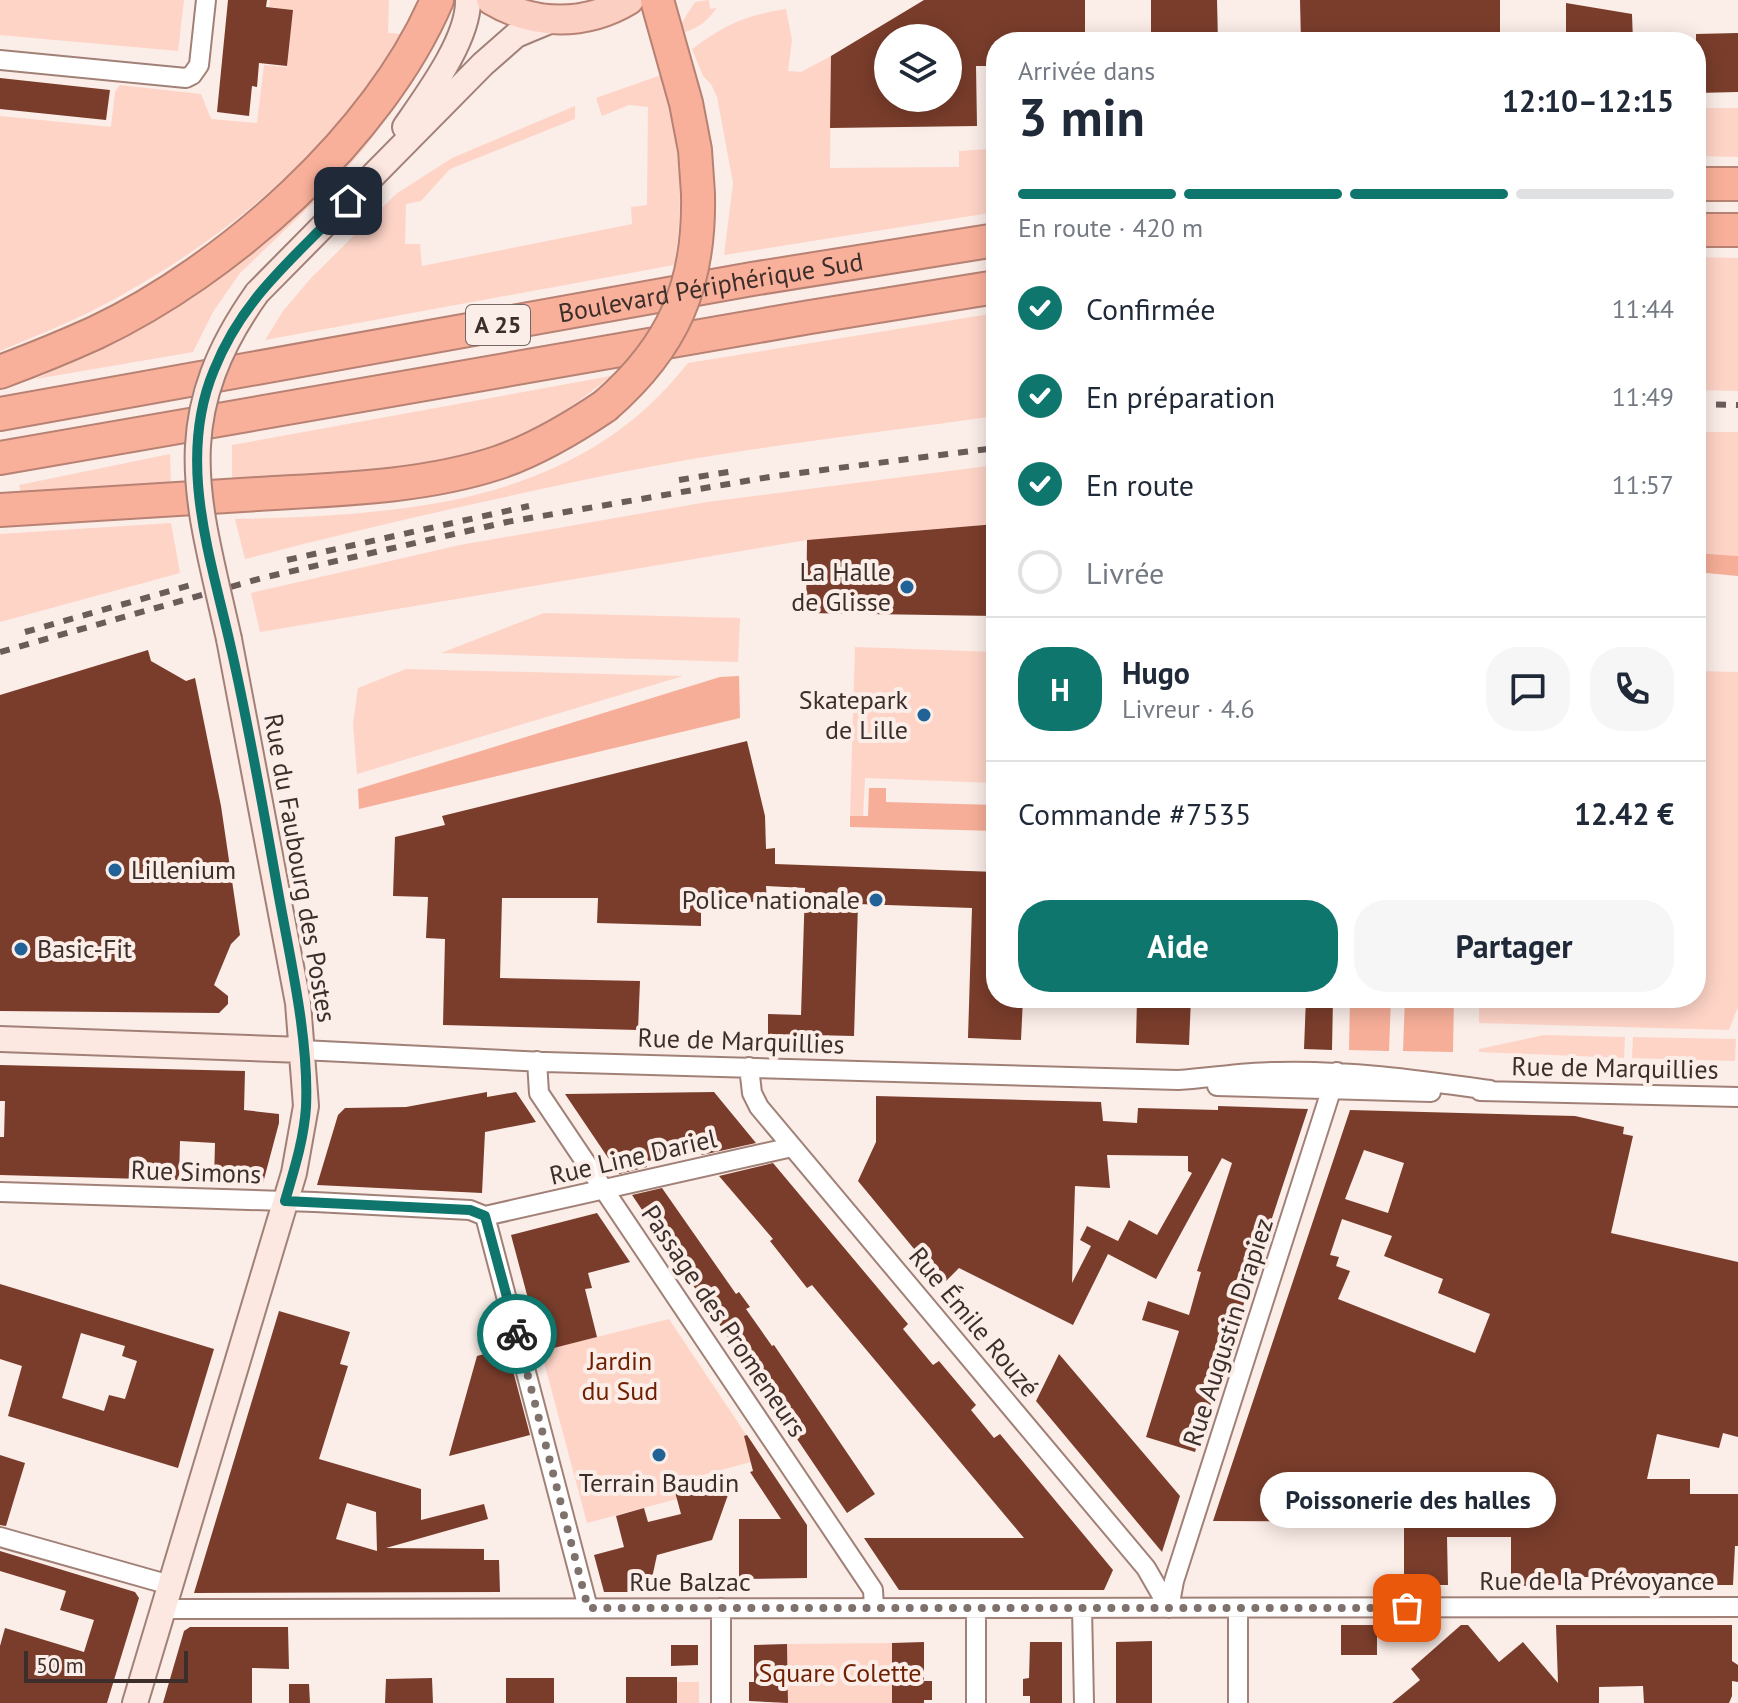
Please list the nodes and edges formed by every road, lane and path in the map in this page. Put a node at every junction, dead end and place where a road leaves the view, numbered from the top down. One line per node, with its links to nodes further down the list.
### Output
1 (206, 0): 8 (street)
2 (437, 0): 16 (highway)
3 (468, 0): 9 (main road, Rue du Faubourg des Postes)
4 (491, 0): 7 (main road)
5 (629, 0): 7 (main road)
6 (657, 0): 19 (highway, bridge)
7 (552, 20): 9 (main road, Rue du Faubourg des Postes)
8 (0, 60)
9 (369, 178): 21 (main road, Rue du Faubourg des Postes, bridge)
10 (1706, 184): 11 (highway)
11 (1738, 184)
12 (1706, 230): 13 (highway)
13 (1738, 230)
14 (986, 242): 17 (highway, Boulevard Périphérique Sud / A 25)
15 (986, 289): 18 (highway, Boulevard Périphérique Sud / A 25)
16 (0, 372)
17 (0, 414)
18 (0, 458)
19 (0, 510)
20 (0, 1039): 21 (main road)
21 (302, 1050): 22 (street, Rue de Marquillies); 29 (main road, Rue du Faubourg des Postes)
22 (537, 1061): 23 (street, Rue de Marquillies); 27 (street, Passage des Promeneurs)
23 (749, 1067): 24 (street, Rue de Marquillies); 26 (street, Rue Émile Rouzé)
24 (1334, 1081): 25 (street, Rue de Marquillies); 39 (street, Rue Augustin Drapiez)
25 (1738, 1097)
26 (792, 1147): 27 (street, Rue Line Dariel); 39 (street, Rue Émile Rouzé)
27 (605, 1190): 30 (street, Rue Line Dariel); 36 (street, Passage des Promeneurs)
28 (2, 1198): 29 (street, Rue Simons)
29 (285, 1201): 30 (street, Rue Simons); 32 (main road, Rue du Faubourg des Postes)
30 (485, 1216): 34 (street)
31 (0, 1537): 32 (street, Rue Balzac)
32 (167, 1597): 34 (street, Rue Balzac); 41 (main road, Rue du Faubourg des Postes)
33 (1738, 1607): 40 (street, Rue de la Prévoyance)
34 (588, 1608): 35 (street, Rue Balzac)
35 (721, 1608): 36 (street, Rue Balzac); 42 (street)
36 (874, 1608): 37 (street, Rue Balzac)
37 (976, 1608): 38 (street, Rue Balzac); 43 (street)
38 (1082, 1608): 39 (street, Rue Balzac); 44 (street)
39 (1169, 1608): 40 (street, Rue de la Prévoyance)
40 (1238, 1608): 45 (street)
41 (135, 1703)
42 (721, 1703)
43 (976, 1703)
44 (1084, 1703)
45 (1238, 1703)

